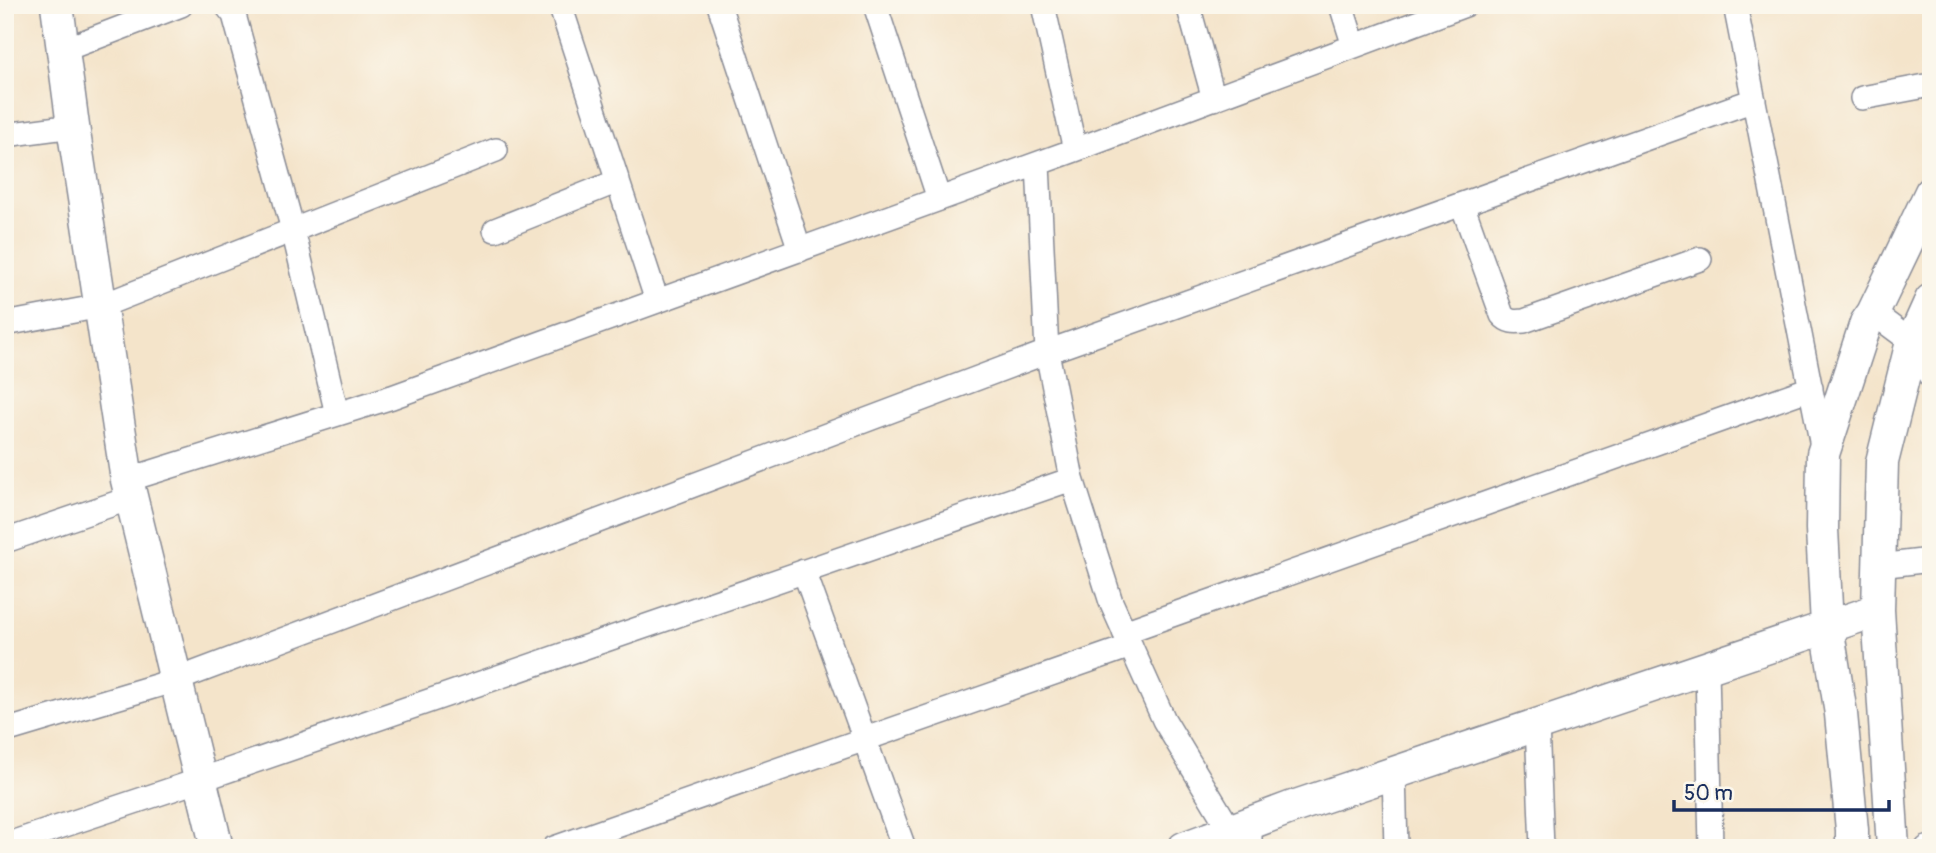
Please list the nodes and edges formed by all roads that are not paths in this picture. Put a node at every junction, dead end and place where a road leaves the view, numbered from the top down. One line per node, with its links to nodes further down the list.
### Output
1 (57, 5): 13 (street)
2 (181, 5): 13 (street)
3 (226, 5): 27 (street)
4 (561, 5): 23 (street)
5 (719, 5): 29 (street)
6 (875, 5): 25 (street)
7 (1043, 5): 21 (street)
8 (1188, 5): 16 (street)
9 (1341, 5): 12 (street)
10 (1465, 5): 12 (street)
11 (1735, 5): 17 (street)
12 (1354, 46): 16 (street)
13 (63, 50): 18 (street)
14 (1931, 85): 15 (street)
15 (1862, 98)
16 (1214, 99): 21 (street)
17 (1754, 100): 26 (street); 39 (street)
18 (74, 126): 19 (street); 33 (street)
19 (5, 135)
20 (496, 150): 27 (street)
21 (1076, 150): 22 (street)
22 (1038, 164): 25 (street); 37 (street)
23 (618, 181): 28 (street); 32 (street)
24 (1931, 192): 34 (street)
25 (939, 199): 29 (street)
26 (1462, 204): 30 (street); 37 (street)
27 (293, 230): 33 (street); 40 (street)
28 (495, 230)
29 (800, 250): 32 (street)
30 (1700, 259)
31 (1931, 300): 36 (street)
32 (657, 301): 40 (street)
33 (101, 306): 35 (street); 43 (street)
34 (1873, 313): 36 (street); 41 (street)
35 (5, 324)
36 (1912, 342): 38 (street); 46 (street)
37 (1047, 352): 42 (street); 52 (street)
38 (1931, 377)
39 (1811, 388): 41 (street); 50 (street)
40 (337, 414): 43 (street)
41 (1823, 454): 49 (street)
42 (1072, 479): 47 (street); 50 (street)
43 (129, 489): 44 (street); 52 (street)
44 (5, 541)
45 (1931, 560): 46 (street)
46 (1879, 566): 48 (street)
47 (804, 571): 55 (street); 57 (street)
48 (1878, 610): 49 (street); 68 (street)
49 (1827, 626): 51 (street); 67 (street)
50 (1128, 639): 55 (street); 58 (street)
51 (1707, 667): 53 (street); 66 (street)
52 (176, 680): 54 (street); 57 (street)
53 (1537, 724): 56 (street); 65 (street)
54 (5, 732)
55 (865, 739): 61 (street); 62 (street)
56 (1394, 772): 58 (street); 64 (street)
57 (200, 779): 59 (street); 60 (street)
58 (1243, 834): 63 (street)
59 (5, 845)
60 (217, 848)
61 (554, 848)
62 (904, 848)
63 (1184, 848)
64 (1396, 848)
65 (1542, 848)
66 (1711, 848)
67 (1852, 848)
68 (1893, 848)

